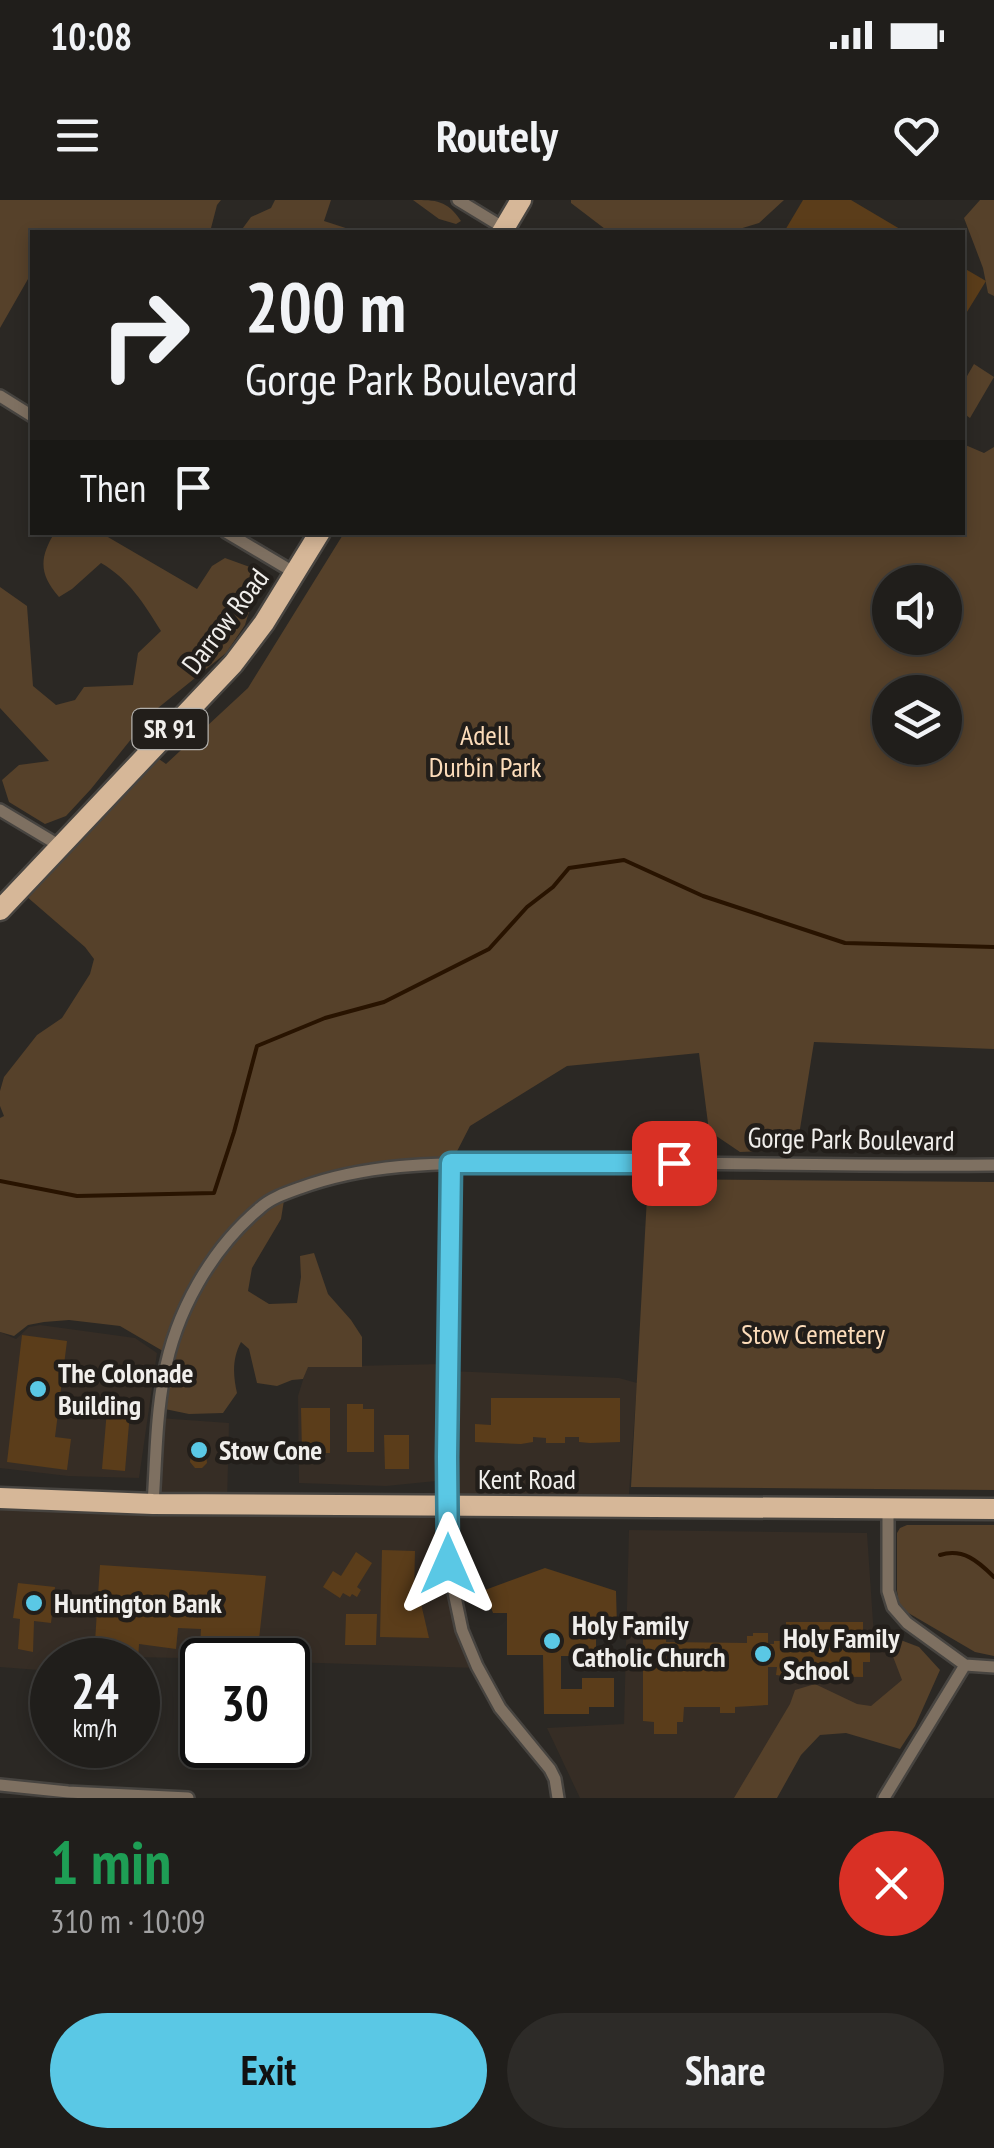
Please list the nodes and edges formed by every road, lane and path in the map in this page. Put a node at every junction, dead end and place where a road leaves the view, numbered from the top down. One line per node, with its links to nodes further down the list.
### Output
1 (458, 200): 3 (street)
2 (521, 200): 3 (main road)
3 (503, 230)
4 (0, 396): 5 (street)
5 (30, 415)
6 (231, 535): 8 (street)
7 (318, 535): 8 (main road, Darrow Road / SR 91)
8 (295, 573): 10 (main road, Darrow Road / SR 91)
9 (0, 810): 10 (street)
10 (60, 846): 11 (main road, Darrow Road / SR 91)
11 (0, 910)
12 (451, 1163): 13 (street, Gorge Park Boulevard); 15 (street, Gorge Park Boulevard); 16 (street)
13 (994, 1166)
14 (0, 1498): 15 (main road, Kent Road)
15 (153, 1504): 16 (main road, Kent Road)
16 (448, 1506): 17 (main road, Kent Road); 23 (street)
17 (888, 1508): 18 (main road, Kent Road); 19 (street)
18 (994, 1509)
19 (965, 1665): 20 (street); 24 (street)
20 (994, 1666)
21 (0, 1785): 22 (street)
22 (188, 1798)
23 (558, 1798)
24 (884, 1798)

